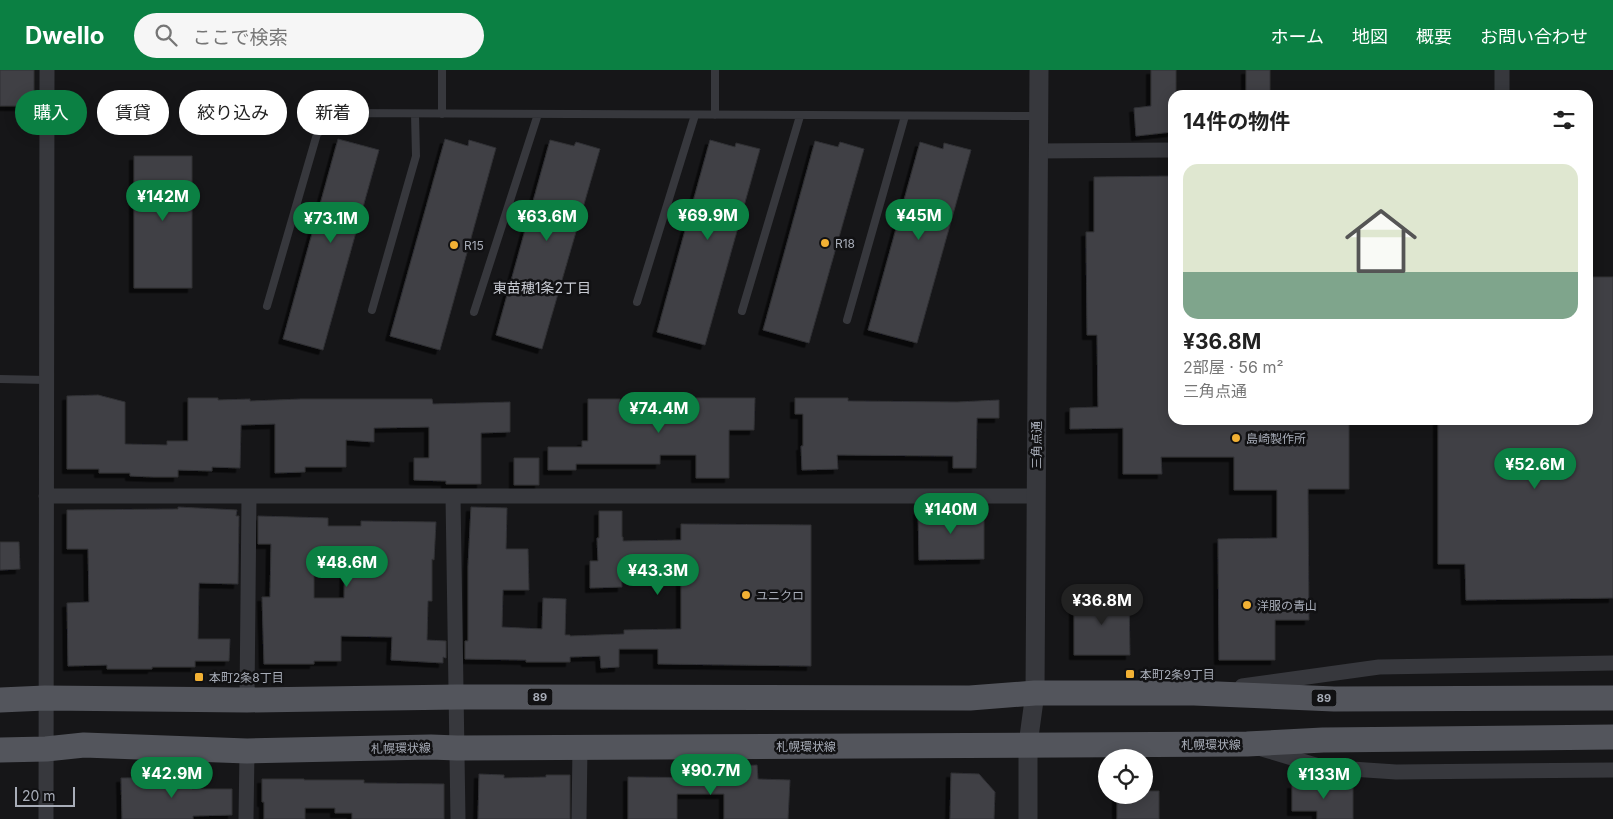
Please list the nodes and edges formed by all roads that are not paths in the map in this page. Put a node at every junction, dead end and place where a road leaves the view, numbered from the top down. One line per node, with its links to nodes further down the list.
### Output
1 (46, 70): 24 (street)
2 (442, 70): 8 (lane)
3 (715, 70): 11 (lane)
4 (1039, 70): 14 (street, 三角点通)
5 (1502, 70): 6 (street)
6 (1502, 90)
7 (415, 114): 8 (lane); 18 (lane); 19 (lane)
8 (442, 114): 9 (lane)
9 (538, 114): 10 (lane); 21 (lane)
10 (695, 115): 11 (lane); 17 (lane)
11 (715, 115): 12 (lane)
12 (800, 116): 13 (lane); 20 (lane)
13 (905, 116): 14 (lane); 22 (lane)
14 (1038, 116): 16 (street, 三角点通)
15 (1168, 150): 16 (street)
16 (1038, 151): 28 (street, 三角点通)
17 (637, 302)
18 (267, 306)
19 (372, 310)
20 (742, 311)
21 (474, 312)
22 (847, 320)
23 (0, 379): 24 (lane)
24 (47, 380): 25 (street)
25 (46, 496): 26 (street); 33 (street)
26 (249, 496): 27 (street); 36 (street)
27 (453, 496): 28 (street); 32 (street)
28 (1036, 496): 31 (street, 三角点通)
29 (1613, 663): 30 (street)
30 (1194, 693): 31 (main road, 89); 34 (main road, 89)
31 (1035, 694): 32 (main road, 89); 38 (street, 三角点通)
32 (457, 697): 36 (main road, 89); 41 (street)
33 (46, 698): 35 (main road, 89); 36 (main road, 89); 42 (street)
34 (1613, 698)
35 (0, 700)
36 (246, 700)
37 (1613, 737): 39 (main road, 札幌環状線)
38 (1028, 744): 39 (main road, 札幌環状線); 40 (main road, 札幌環状線); 50 (street, 三角点通)
39 (1247, 744): 45 (street)
40 (580, 747): 41 (main road, 札幌環状線); 49 (street)
41 (457, 748): 44 (main road, 札幌環状線); 48 (street)
42 (46, 749): 43 (main road, 札幌環状線); 44 (main road, 札幌環状線); 46 (street)
43 (0, 750)
44 (247, 751): 47 (street)
45 (1613, 770)
46 (46, 819)
47 (246, 819)
48 (458, 819)
49 (579, 819)
50 (1028, 819)

